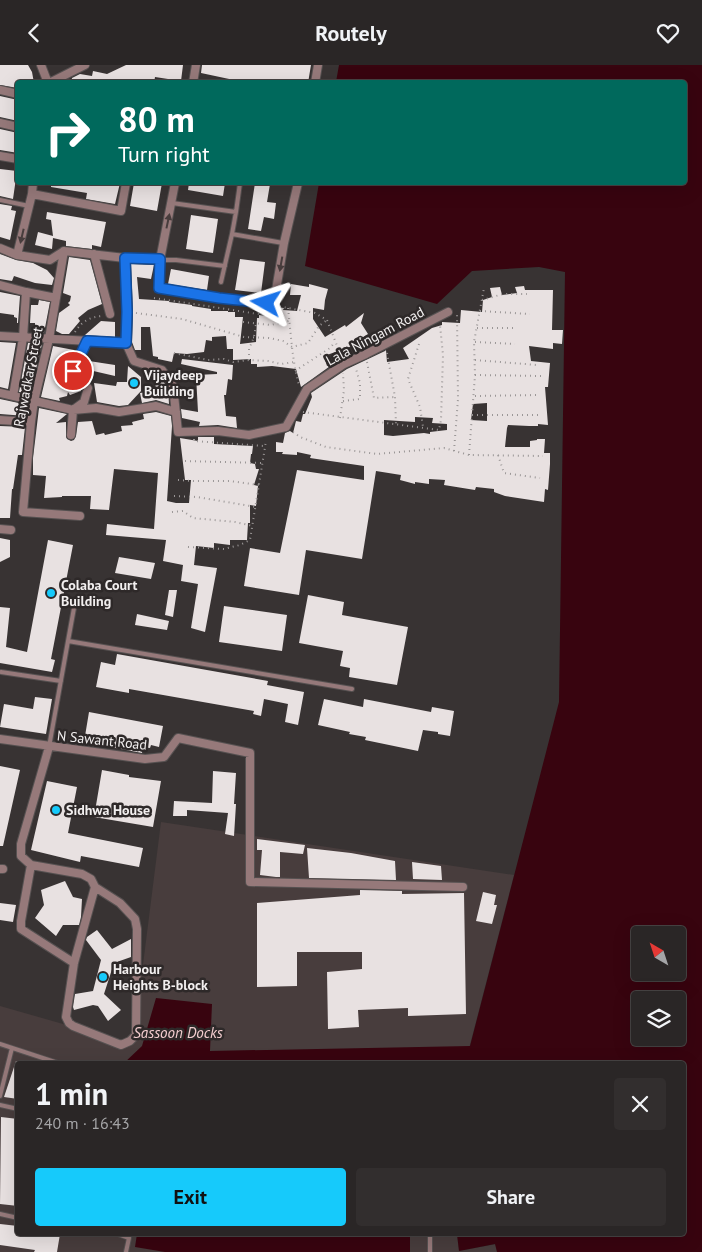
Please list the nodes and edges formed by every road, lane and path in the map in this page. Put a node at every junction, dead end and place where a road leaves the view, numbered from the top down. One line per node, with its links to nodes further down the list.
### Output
1 (41, 65): 5 (street)
2 (85, 65): 6 (street)
3 (196, 65): 7 (street)
4 (318, 65): 8 (street)
5 (48, 80)
6 (55, 80)
7 (196, 80)
8 (316, 80)
9 (0, 90): 10 (street)
10 (15, 93)
11 (0, 121): 12 (street)
12 (15, 124)
13 (0, 156): 14 (street)
14 (15, 158)
15 (33, 185): 20 (street)
16 (126, 185): 20 (street)
17 (175, 185): 22 (street)
18 (240, 185): 24 (lane)
19 (298, 185): 26 (street)
20 (32, 194): 23 (street)
21 (0, 200): 23 (lane)
22 (172, 203): 24 (lane); 32 (street, one-way to 22)
23 (29, 206): 30 (street, one-way to 30)
24 (236, 212): 25 (lane)
25 (232, 235): 26 (lane); 33 (lane)
26 (284, 243): 41 (street, one-way to 41)
27 (0, 248): 30 (street)
28 (64, 251): 29 (street); 30 (street); 39 (street, Rajwadkar Street)
29 (94, 254): 31 (street); 49 (street)
30 (17, 255)
31 (125, 258): 32 (street); 47 (street)
32 (160, 259): 33 (lane); 41 (street)
33 (225, 266): 34 (lane)
34 (221, 282)
35 (0, 285): 37 (street)
36 (484, 288): 42 (path)
37 (26, 292): 39 (street); 60 (street)
38 (527, 294): 42 (path)
39 (56, 298): 61 (street, Rajwadkar Street)
40 (154, 298): 43 (path)
41 (219, 298): 43 (street)
42 (482, 300): 46 (path)
43 (217, 308): 44 (path)
44 (288, 308): 51 (path); 52 (path)
45 (457, 311): 105 (path)
46 (480, 311): 50 (path); 56 (path)
47 (127, 312): 59 (path); 66 (street)
48 (448, 312): 67 (street, Lala Ningam Road)
49 (110, 314): 62 (path)
50 (530, 314)
51 (327, 320): 65 (path); 70 (path)
52 (289, 321): 54 (path); 70 (path)
53 (243, 322): 54 (path)
54 (256, 324): 59 (path)
55 (440, 325): 100 (path)
56 (476, 328): 57 (path); 64 (path)
57 (514, 328)
58 (0, 337): 60 (street)
59 (254, 337): 70 (path); 74 (path)
60 (23, 338): 61 (street); 85 (street)
61 (49, 339): 62 (street); 88 (street, Rajwadkar Street)
62 (70, 340): 63 (street)
63 (87, 341): 66 (street); 90 (street)
64 (474, 341): 69 (path); 75 (path)
65 (335, 342): 77 (path); 79 (path)
66 (126, 343): 92 (street)
67 (385, 344): 72 (street, Lala Ningam Road); 87 (path)
68 (419, 344): 100 (path)
69 (515, 344)
70 (292, 347): 76 (path)
71 (174, 353): 74 (path)
72 (366, 354): 73 (street, Lala Ningam Road); 87 (path)
73 (353, 359): 77 (street, Lala Ningam Road); 89 (path)
74 (249, 360): 76 (path)
75 (475, 361): 78 (path); 80 (path)
76 (294, 362): 79 (path)
77 (342, 365): 86 (street, Lala Ningam Road); 89 (path)
78 (537, 365)
79 (295, 371): 86 (path)
80 (475, 375): 81 (path); 84 (path)
81 (542, 376)
82 (0, 393): 85 (street)
83 (538, 395): 84 (path)
84 (474, 396): 93 (path)
85 (13, 397): 88 (street)
86 (302, 397): 91 (street, Lala Ningam Road)
87 (395, 397): 98 (path)
88 (34, 401): 90 (street); 97 (street, Rajwadkar Street)
89 (343, 401): 95 (path)
90 (73, 411): 92 (street); 103 (street)
91 (295, 411): 95 (path); 99 (street, Lala Ningam Road)
92 (176, 412): 101 (street)
93 (472, 415): 94 (path); 106 (path)
94 (539, 415)
95 (340, 418): 98 (path)
96 (0, 420): 97 (street)
97 (31, 423): 117 (street, Rajwadkar Street)
98 (396, 425): 100 (path)
99 (286, 427): 102 (street); 105 (path)
100 (423, 428)
101 (193, 431): 102 (street); 104 (path)
102 (268, 431): 104 (path)
103 (71, 435)
104 (265, 446): 110 (path)
105 (454, 451): 106 (path)
106 (469, 455): 107 (path)
107 (498, 455): 108 (path); 111 (path)
108 (543, 456)
109 (184, 461): 110 (path)
110 (263, 463): 113 (path)
111 (540, 478)
112 (178, 480): 113 (path)
113 (259, 485): 115 (path)
114 (174, 496): 115 (path)
115 (256, 507): 118 (path)
116 (172, 512): 118 (path)
117 (80, 516)
118 (253, 526): 121 (path)
119 (0, 529): 120 (street)
120 (11, 530)
121 (188, 547)
122 (74, 608): 123 (lane)
123 (68, 641): 125 (lane); 126 (lane)
124 (1, 672): 125 (lane)
125 (60, 681): 128 (lane)
126 (352, 689)
127 (0, 739): 128 (street, N Sawant Road)
128 (49, 747): 129 (street); 131 (street, N Sawant Road)
129 (31, 865): 130 (street); 132 (street)
130 (95, 887): 132 (street); 132 (street)
131 (463, 887)
132 (74, 963)
133 (0, 1044): 134 (lane)
134 (12, 1048): 135 (lane); 136 (lane)
135 (52, 1061)
136 (0, 1096)
137 (0, 1105): 138 (lane)
138 (15, 1108)
139 (0, 1214): 140 (lane)
140 (15, 1216)
141 (129, 1236): 143 (lane)
142 (430, 1236): 144 (lane)
143 (126, 1252)
144 (430, 1252)

